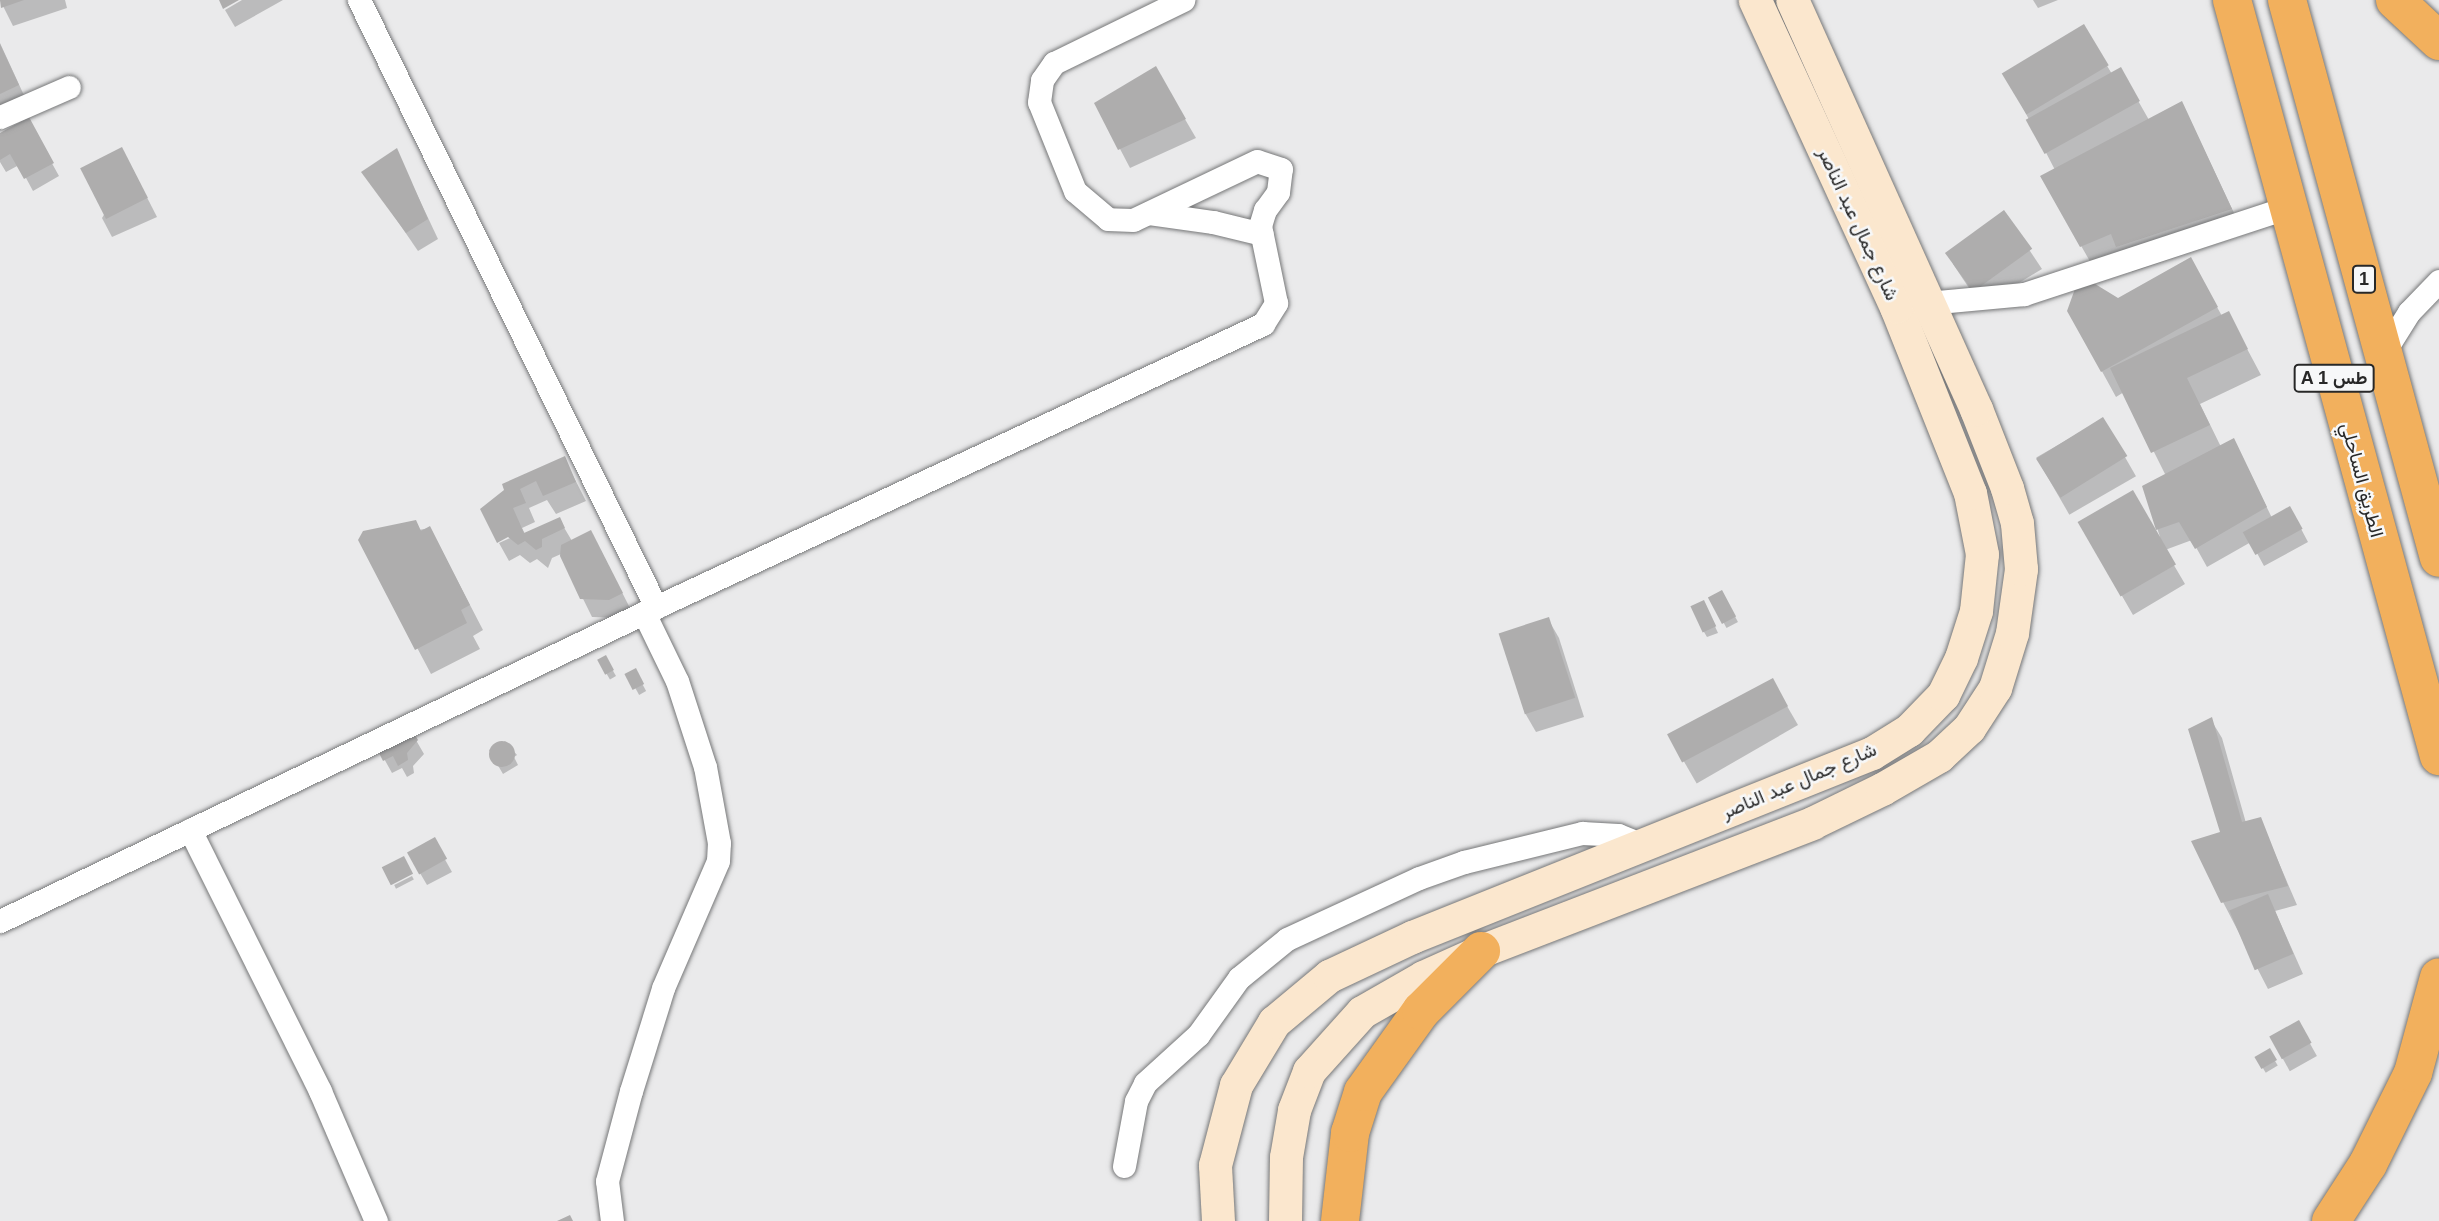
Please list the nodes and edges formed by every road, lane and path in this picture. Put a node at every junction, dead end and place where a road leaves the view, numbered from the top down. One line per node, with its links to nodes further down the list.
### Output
1 (359, 0): 19 (street)
2 (1183, 0): 12 (street)
3 (1755, 0): 16 (main road, شارع جمال عبد الناصر)
4 (1792, 0): 15 (main road, شارع جمال عبد الناصر)
5 (2232, 0): 11 (highway, الطريق الساحلي / A 1 طس)
6 (2287, 0): 17 (highway, 1)
7 (2395, 0): 8 (highway)
8 (2439, 41)
9 (69, 87): 10 (street)
10 (0, 117)
11 (2289, 207): 15 (street); 20 (highway, الطريق الساحلي / A 1 طس)
12 (1149, 213): 13 (street); 13 (street)
13 (1262, 234): 19 (street)
14 (2439, 281): 17 (street)
15 (1929, 303): 16 (street); 24 (main road, شارع جمال عبد الناصر)
16 (1896, 307): 22 (main road, شارع جمال عبد الناصر)
17 (2384, 352): 18 (highway, 1)
18 (2439, 558)
19 (650, 610): 21 (street); 28 (street)
20 (2439, 756)
21 (190, 830): 23 (street); 27 (street)
22 (1643, 845): 26 (street); 29 (main road, شارع جمال عبد الناصر)
23 (0, 920)
24 (1481, 951): 30 (main road, شارع جمال عبد الناصر); 31 (highway)
25 (2439, 977): 32 (highway)
26 (1124, 1166)
27 (376, 1221)
28 (612, 1221)
29 (1217, 1221)
30 (1285, 1221)
31 (1340, 1221)
32 (2331, 1221)

